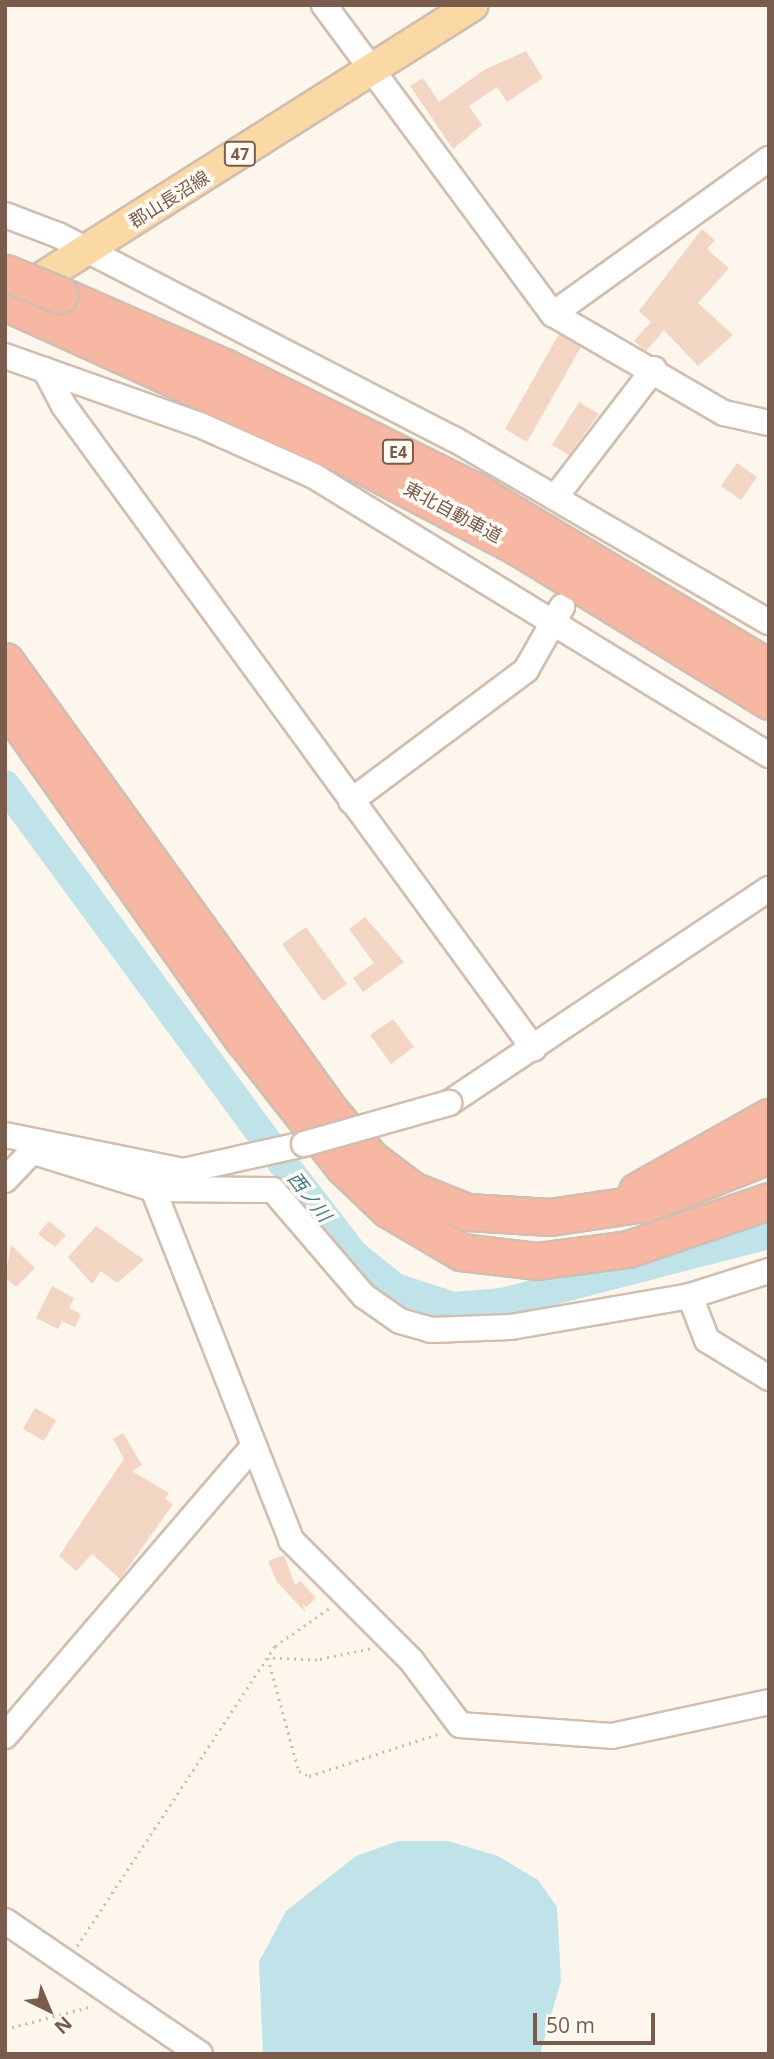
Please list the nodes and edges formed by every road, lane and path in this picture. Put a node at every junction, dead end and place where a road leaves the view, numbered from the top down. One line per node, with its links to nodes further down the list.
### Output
1 (324, 5): 3 (street)
2 (473, 5): 3 (main road, 郡山長沼線 / 47)
3 (374, 70): 6 (main road, 郡山長沼線 / 47); 8 (street)
4 (769, 159): 8 (street)
5 (5, 215): 6 (street)
6 (88, 250): 7 (main road, 郡山長沼線 / 47); 13 (street)
7 (19, 293): 14 (highway, 東北自動車道 / E4); 17 (highway, 東北自動車道 / E4)
8 (553, 314): 10 (street)
9 (5, 356): 11 (street)
10 (654, 369): 12 (street); 13 (street)
11 (45, 370): 15 (street); 25 (street)
12 (769, 424)
13 (557, 495): 16 (street)
14 (518, 547): 21 (highway, 東北自動車道 / E4); 23 (highway)
15 (558, 615): 24 (street); 25 (street)
16 (769, 622)
17 (720, 637): 19 (highway); 20 (highway, 東北自動車道 / E4)
18 (5, 661): 36 (highway)
19 (769, 662)
20 (769, 668)
21 (769, 701)
22 (5, 703): 37 (highway)
23 (769, 719)
24 (769, 755)
25 (351, 801): 27 (street)
26 (769, 889): 27 (street)
27 (534, 1049): 30 (street, bridge)
28 (769, 1116): 36 (highway)
29 (5, 1135): 30 (street)
30 (35, 1148): 33 (street); 34 (street)
31 (769, 1156): 36 (highway)
32 (769, 1175): 37 (highway)
33 (5, 1180)
34 (153, 1189): 39 (street); 41 (street)
35 (769, 1201): 37 (highway)
36 (617, 1204)
37 (435, 1238)
38 (769, 1271): 39 (street)
39 (690, 1296): 40 (street)
40 (769, 1378)
41 (251, 1449): 42 (street); 47 (street)
42 (349, 1598): 43 (street); 44 (path)
43 (391, 1640): 44 (path); 46 (street)
44 (268, 1658): 46 (path); 49 (path)
45 (769, 1702): 46 (street)
46 (460, 1725)
47 (5, 1736)
48 (5, 1921): 49 (street)
49 (67, 1961): 50 (street)
50 (112, 1992): 51 (path); 52 (street)
51 (5, 2029)
52 (200, 2054)

